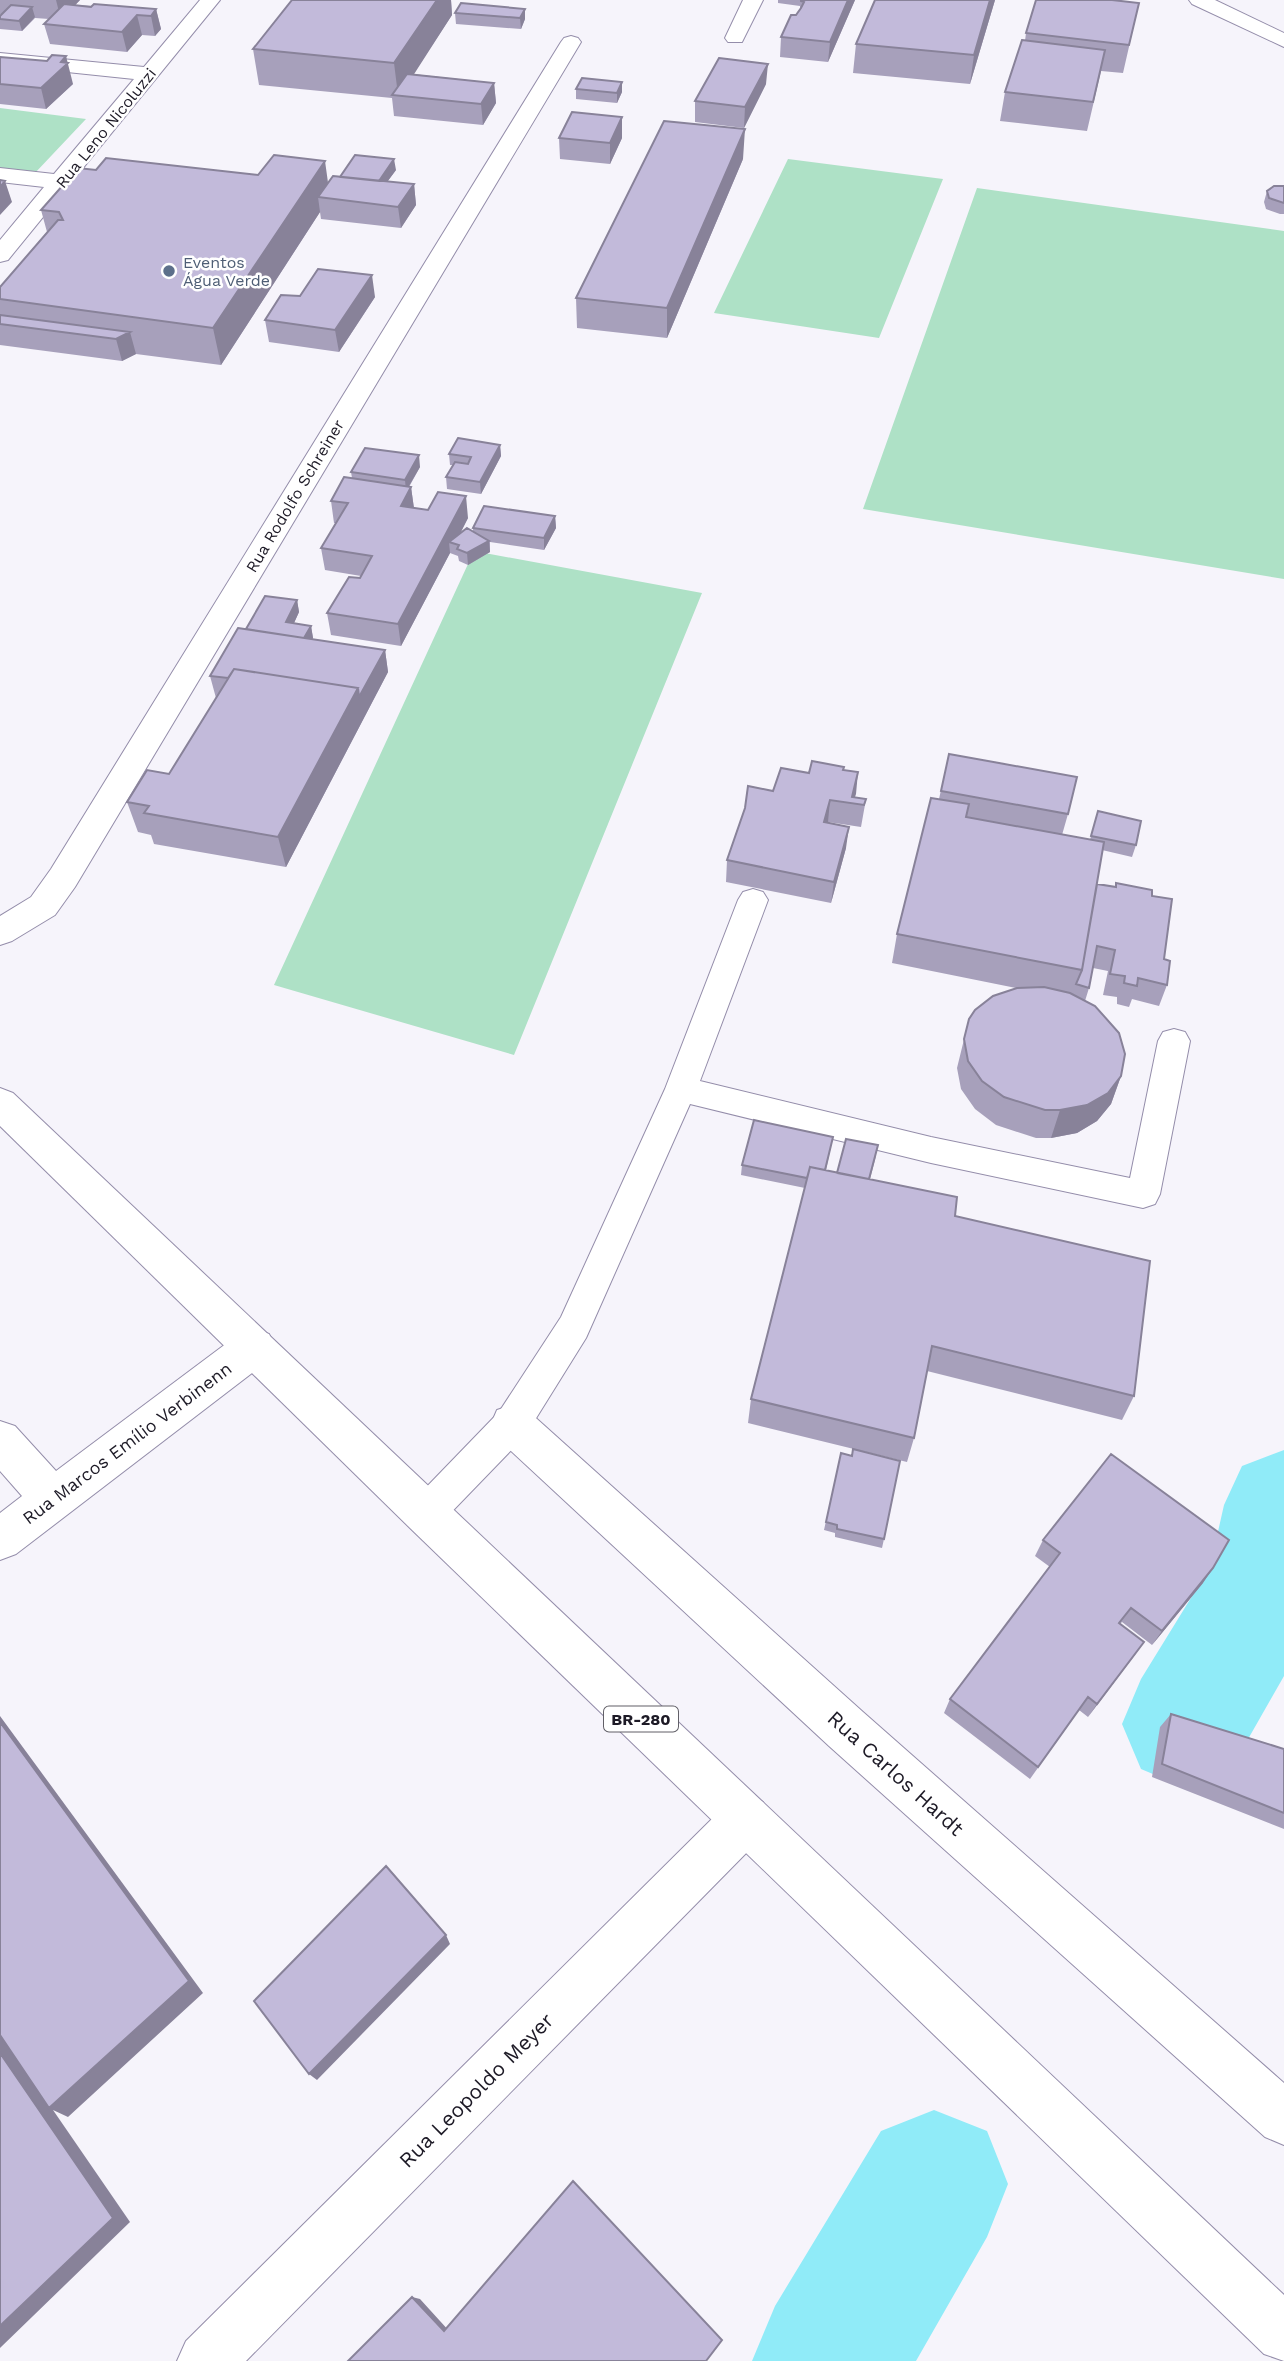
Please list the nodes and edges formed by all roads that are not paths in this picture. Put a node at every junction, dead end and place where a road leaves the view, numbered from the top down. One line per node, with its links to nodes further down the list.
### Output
1 (210, 0): 8 (main road, Rua Leno Nicoluzzi)
2 (753, 0): 4 (main road)
3 (1199, 0): 5 (main road)
4 (735, 38)
5 (1284, 41)
6 (571, 42): 13 (main road, Rua Rodolfo Schreiner)
7 (0, 59): 8 (main road)
8 (149, 74): 10 (main road, Rua Leno Nicoluzzi)
9 (0, 176): 10 (main road)
10 (61, 182): 11 (main road, Rua Leno Nicoluzzi)
11 (0, 255)
12 (753, 900): 15 (lane)
13 (0, 932)
14 (1174, 1041): 15 (lane)
15 (681, 1089): 18 (lane)
16 (0, 1103): 17 (main road, BR-280)
17 (254, 1347): 20 (main road, Rua Marcos Emílio Verbinenn); 21 (main road, BR-280)
18 (512, 1424): 21 (lane); 24 (main road, Rua Carlos Hardt)
19 (0, 1440): 20 (main road)
20 (53, 1499): 22 (main road, Rua Marcos Emílio Verbinenn)
21 (425, 1514): 23 (main road, BR-280)
22 (0, 1539)
23 (746, 1819): 25 (main road, BR-280); 26 (main road, Rua Leopoldo Meyer)
24 (1284, 2118)
25 (1284, 2334)
26 (206, 2361)

